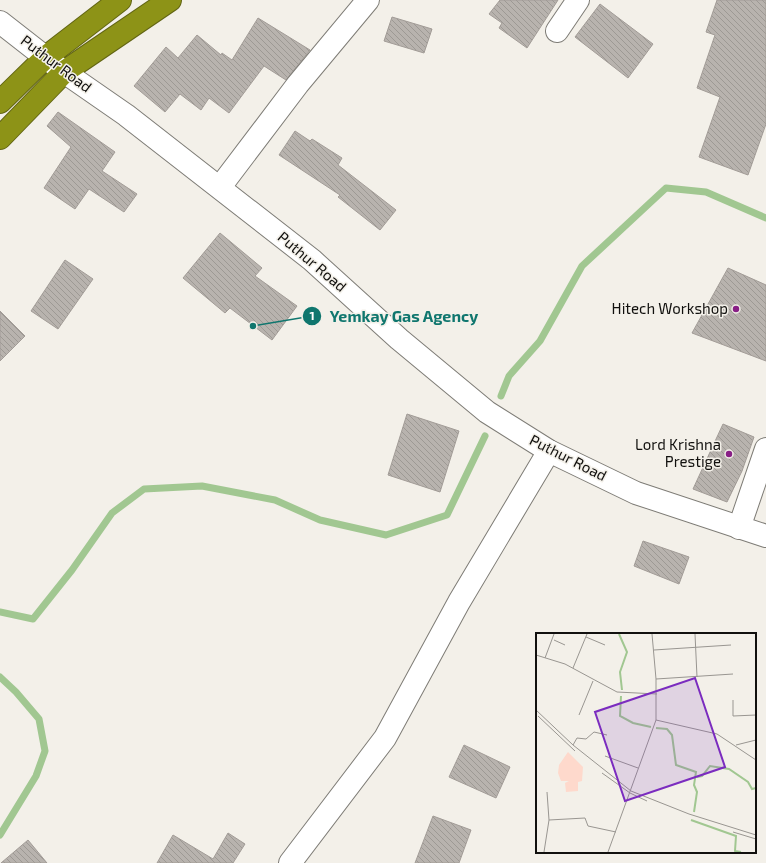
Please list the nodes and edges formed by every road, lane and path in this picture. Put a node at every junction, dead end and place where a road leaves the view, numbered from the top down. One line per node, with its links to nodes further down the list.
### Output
1 (120, 0): 7 (highway)
2 (170, 0): 8 (highway)
3 (368, 0): 11 (street)
4 (578, 0): 6 (street)
5 (0, 22): 7 (street, Puthur Road)
6 (557, 31)
7 (46, 57): 8 (street, Puthur Road); 9 (highway)
8 (64, 72): 10 (highway); 11 (street, Puthur Road)
9 (0, 102)
10 (0, 138)
11 (220, 187): 13 (street, Puthur Road)
12 (766, 449): 14 (street)
13 (549, 451): 14 (street, Puthur Road); 16 (street)
14 (740, 528): 15 (street, Puthur Road)
15 (766, 536)
16 (290, 863)

